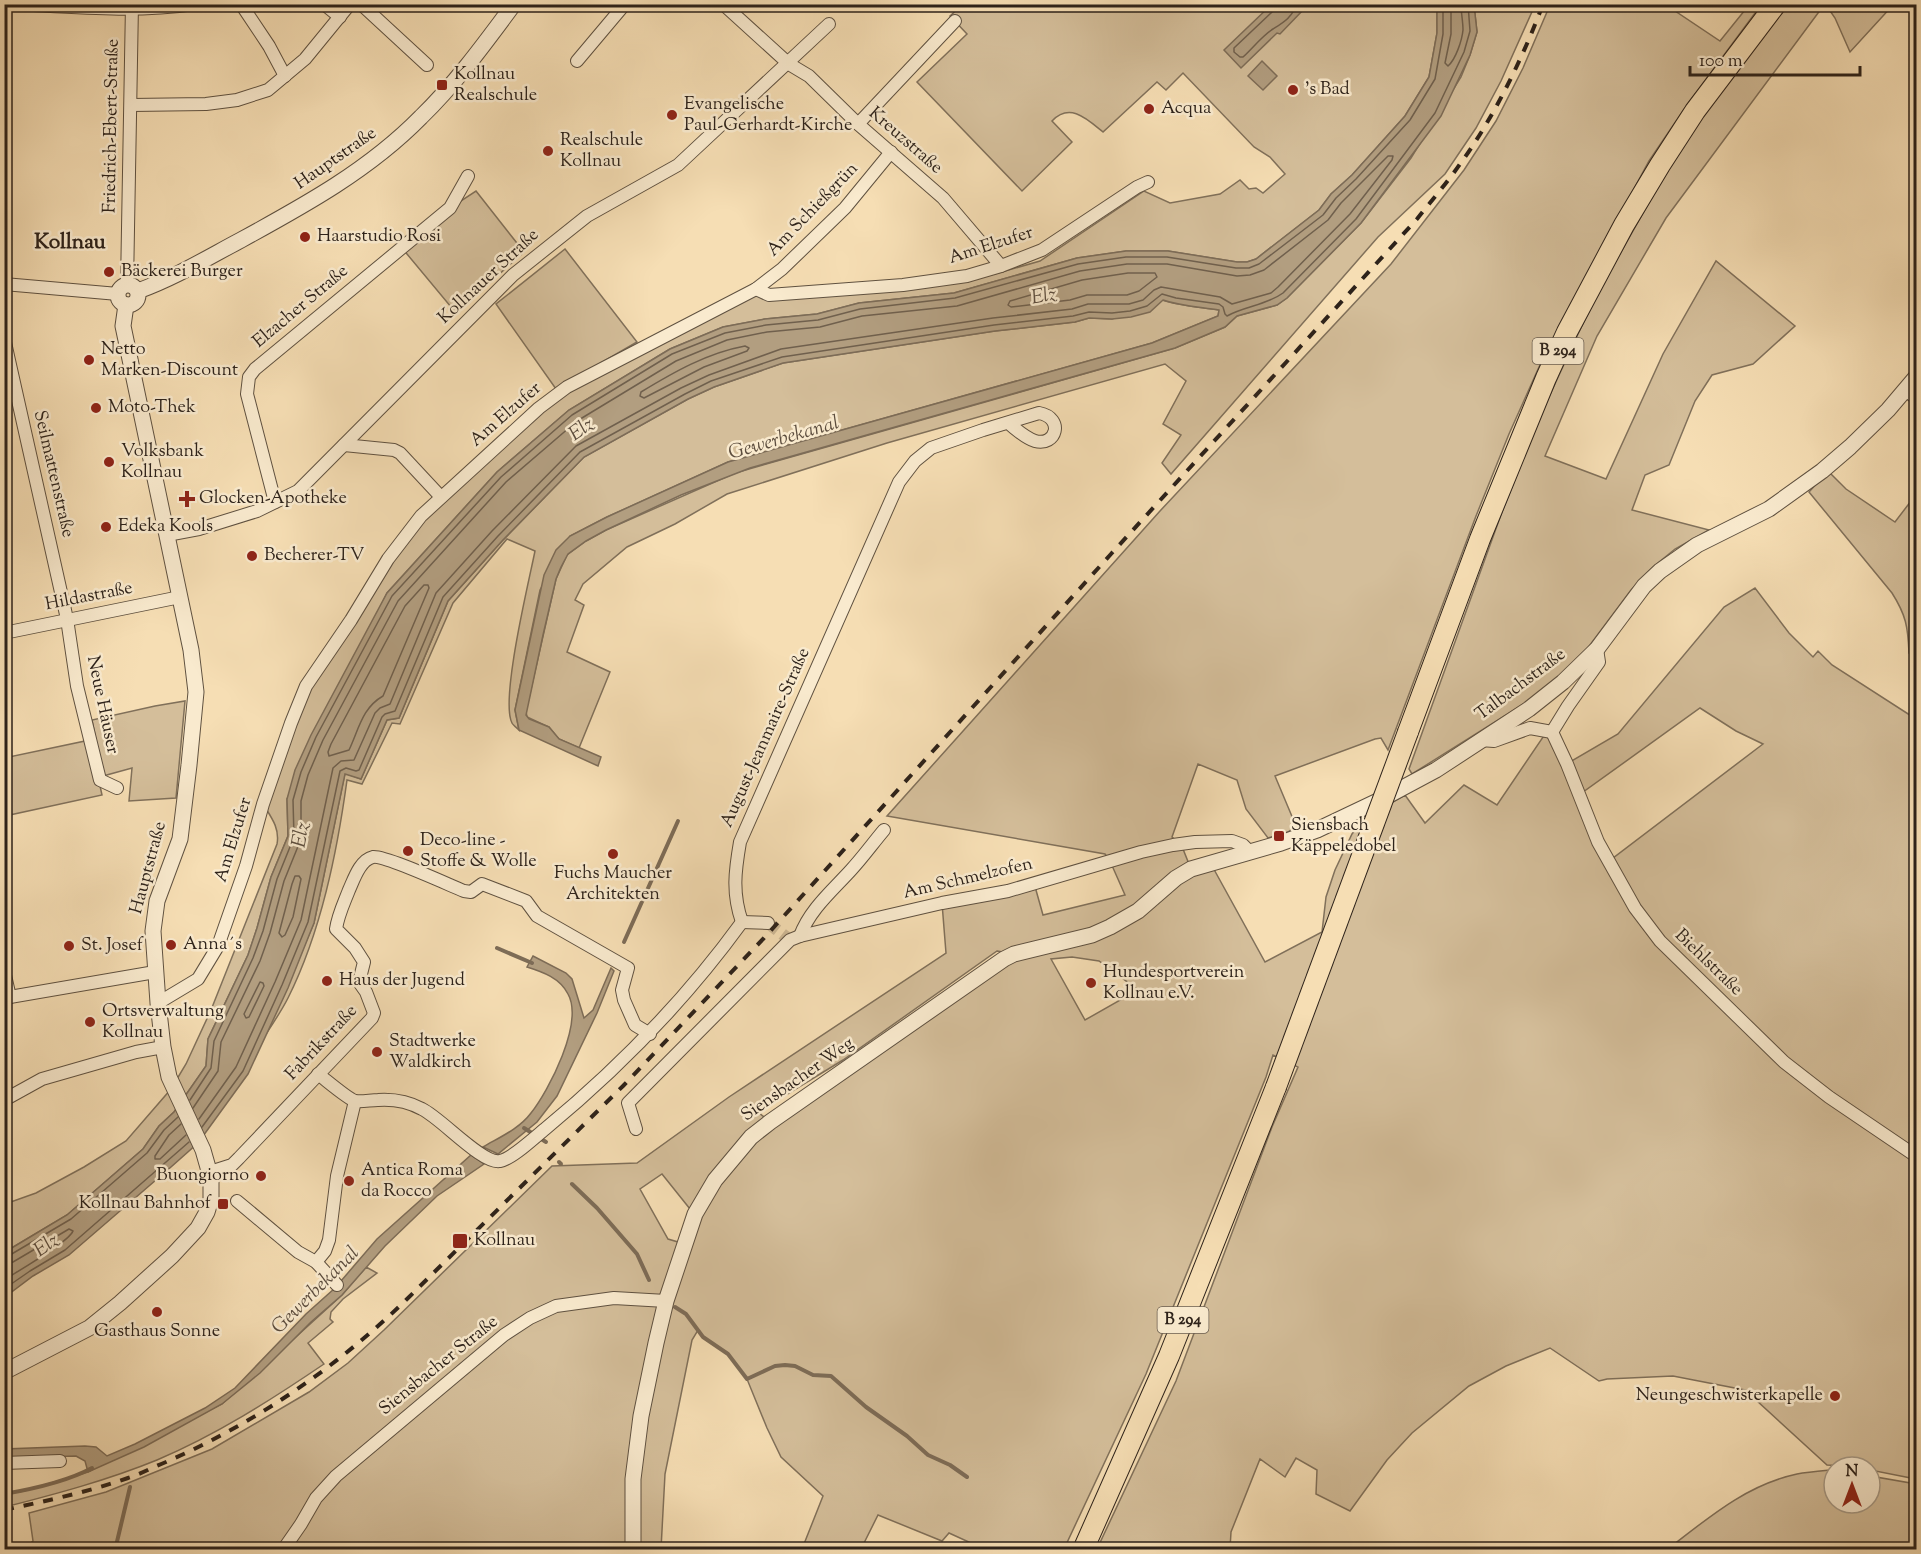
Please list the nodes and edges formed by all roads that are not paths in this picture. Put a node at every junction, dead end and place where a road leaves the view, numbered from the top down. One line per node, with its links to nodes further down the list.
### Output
1 (13, 4): 11 (street)
2 (194, 4): 11 (street)
3 (241, 4): 18 (street)
4 (324, 4): 12 (street)
5 (350, 4): 12 (street)
6 (361, 4): 17 (street)
7 (514, 4): 27 (street, Hauptstraße)
8 (625, 4): 15 (street)
9 (723, 4): 16 (street, Kreuzstraße)
10 (1776, 4): 69 (highway, B 294, bridge)
11 (131, 6): 19 (street, Friedrich-Ebert-Straße)
12 (340, 17): 18 (street)
13 (955, 21): 20 (street)
14 (829, 24): 16 (street, Kollnauer Straße)
15 (577, 61)
16 (789, 64): 20 (street, Kreuzstraße); 32 (street, Kollnauer Straße)
17 (427, 65)
18 (285, 76): 19 (street)
19 (131, 105): 27 (street, Friedrich-Ebert-Straße)
20 (858, 124): 21 (street, Kreuzstraße)
21 (891, 152): 24 (street, Kreuzstraße); 26 (street, Am Schießgrün)
22 (468, 176): 34 (street, Elzacher Straße)
23 (1148, 182): 24 (street, Am Elzufer)
24 (1001, 266): 26 (street, Am Elzufer)
25 (4, 284): 27 (street)
26 (756, 290): 33 (street, Am Elzufer)
27 (127, 294): 35 (street, Hauptstraße)
28 (4, 338): 37 (street, Seilmattenstraße)
29 (1917, 377): 30 (street, Talbachstraße)
30 (1911, 394): 39 (street, Talbachstraße)
31 (1008, 423): 45 (street, August-Jeanmaire-Straße)
32 (344, 445): 33 (street); 34 (street, Kollnauer Straße)
33 (441, 497): 51 (street, Am Elzufer)
34 (275, 502): 35 (street, Kollnauer Straße)
35 (167, 535): 36 (street, Hauptstraße)
36 (180, 597): 37 (street, Hildastraße); 49 (street, Hauptstraße)
37 (67, 619): 38 (street, Hildastraße); 42 (street, Neue Häuser)
38 (4, 633)
39 (1597, 649): 40 (street); 41 (street, Talbachstraße)
40 (1552, 732): 41 (street); 58 (street, Biehlstraße)
41 (1480, 740): 44 (street, Talbachstraße)
42 (117, 788)
43 (884, 830): 47 (street, Am Schmelzofen)
44 (1251, 852): 47 (street, Am Schmelzofen); 63 (street, Siensbacher Weg)
45 (742, 921): 46 (street); 52 (street)
46 (768, 923)
47 (800, 936): 57 (street, Am Schmelzofen)
48 (4, 971): 50 (street)
49 (155, 972): 50 (street); 51 (street, Hauptstraße)
50 (7, 997)
51 (158, 1003): 53 (street, Hauptstraße)
52 (650, 1034): 54 (street, Fabrikstraße); 56 (street)
53 (163, 1047): 55 (street); 59 (street, Hauptstraße)
54 (318, 1074): 56 (street); 59 (street, Fabrikstraße)
55 (4, 1100)
56 (355, 1101): 61 (street)
57 (636, 1129)
58 (1917, 1156)
59 (210, 1172): 64 (street, Hauptstraße)
60 (237, 1201): 61 (street)
61 (316, 1262): 62 (street)
62 (337, 1285)
63 (666, 1301): 67 (street, Siensbacher Straße); 68 (street, Siensbacher Weg)
64 (4, 1372)
65 (60, 1461): 66 (street)
66 (4, 1463)
67 (283, 1550)
68 (633, 1550)
69 (1083, 1550)

